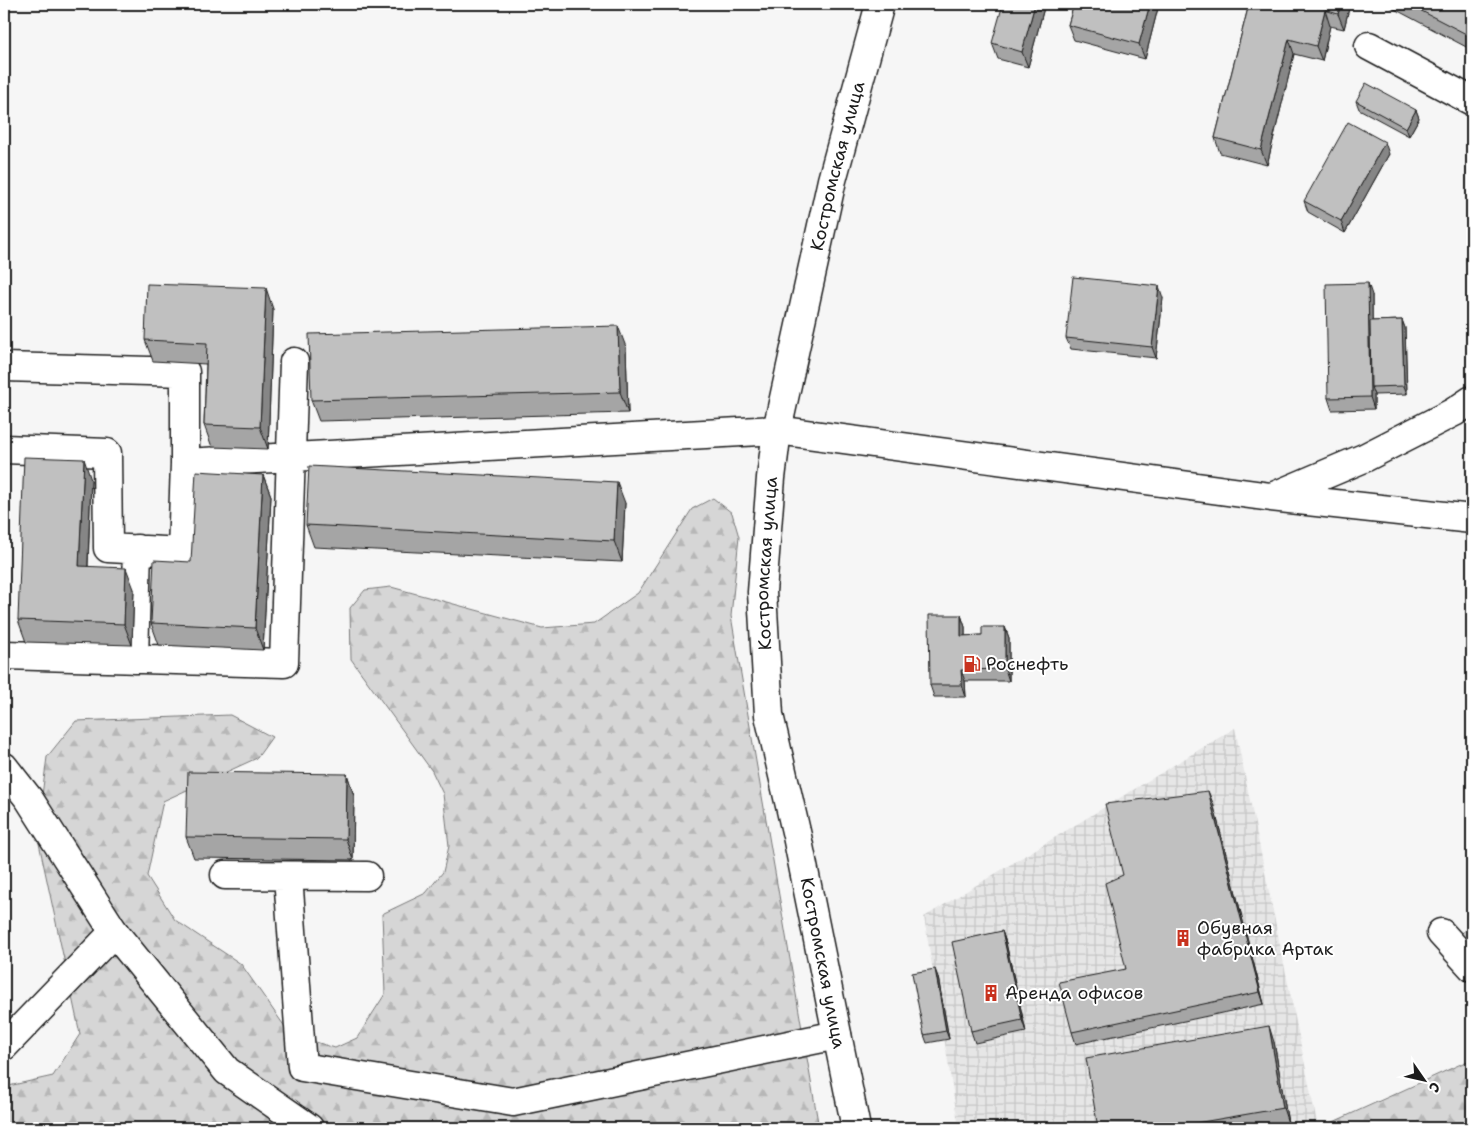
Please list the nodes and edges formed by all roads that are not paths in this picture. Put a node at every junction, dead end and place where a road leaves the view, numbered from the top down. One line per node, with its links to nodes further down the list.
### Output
1 (880, 4): 7 (main road, Костромская улица)
2 (1369, 46): 3 (main road)
3 (1472, 100)
4 (294, 362): 9 (main road)
5 (4, 367): 10 (main road)
6 (1472, 400): 11 (main road)
7 (777, 430): 9 (main road); 11 (main road); 23 (main road, Костромская улица)
8 (4, 449): 13 (main road)
9 (291, 457): 10 (main road); 15 (main road)
10 (186, 463): 13 (main road)
11 (1271, 497): 12 (main road)
12 (1472, 518)
13 (137, 549): 15 (main road)
14 (4, 655): 15 (main road)
15 (134, 659)
16 (4, 767): 20 (main road)
17 (225, 875): 18 (main road)
18 (288, 876): 19 (main road); 23 (main road)
19 (367, 876)
20 (114, 932): 24 (main road); 25 (main road)
21 (1441, 933): 22 (main road)
22 (1472, 967)
23 (837, 1034): 26 (main road, Костромская улица)
24 (4, 1046)
25 (309, 1128)
26 (856, 1128)

